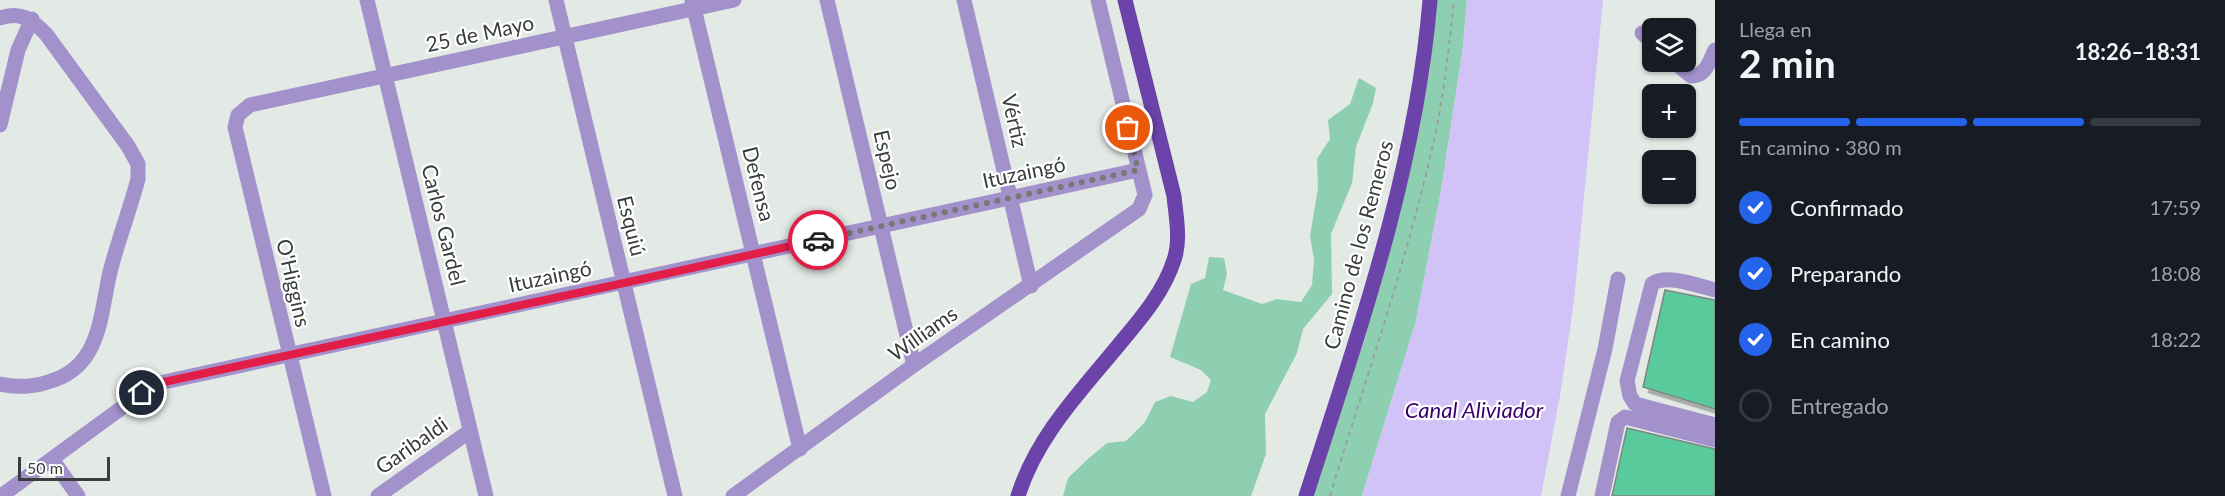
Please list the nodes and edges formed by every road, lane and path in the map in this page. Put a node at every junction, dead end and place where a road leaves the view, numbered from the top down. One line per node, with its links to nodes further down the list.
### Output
1 (367, 0): 16 (street, Carlos Gardel)
2 (556, 0): 13 (street, Esquiú)
3 (734, 0): 10 (street, 25 de Mayo)
4 (827, 0): 21 (street, Espejo)
5 (964, 0): 20 (street, Vértiz)
6 (1098, 0): 19 (street)
7 (1125, 0): 43 (main road)
8 (1430, 0): 44 (main road, Camino de los Remeros)
9 (1454, 0): 45 (path)
10 (693, 4): 13 (street, 25 de Mayo); 22 (street, Defensa)
11 (0, 18): 12 (street)
12 (32, 19): 18 (street); 30 (street)
13 (564, 37): 16 (street, 25 de Mayo); 24 (street, Esquiú)
14 (1715, 50): 15 (street)
15 (1686, 72)
16 (385, 76): 17 (street, 25 de Mayo); 27 (street, Carlos Gardel)
17 (238, 115): 28 (street, O'Higgins)
18 (0, 125)
19 (1138, 170): 20 (street, Ituzaingó); 25 (street, Williams)
20 (1010, 198): 21 (street, Ituzaingó); 25 (street, Vértiz)
21 (881, 226): 22 (street, Ituzaingó); 29 (street, Espejo)
22 (753, 254): 24 (street, Ituzaingó); 34 (street, Defensa)
23 (1618, 279): 46 (street)
24 (624, 283): 27 (street, Ituzaingó); 41 (street, Esquiú)
25 (1031, 286): 29 (street, Williams)
26 (1715, 291): 31 (street)
27 (445, 321): 28 (street, Ituzaingó); 32 (street, Carlos Gardel)
28 (289, 355): 35 (street, Ituzaingó); 38 (street, O'Higgins)
29 (914, 365): 34 (street, Williams)
30 (0, 384)
31 (1715, 425)
32 (470, 431): 39 (street, Garibaldi); 40 (street, Carlos Gardel)
33 (1715, 440): 47 (street)
34 (800, 449): 42 (street, Williams)
35 (52, 459): 36 (street, Ituzaingó); 37 (street)
36 (1, 496)
37 (78, 496)
38 (324, 496)
39 (378, 496)
40 (486, 496)
41 (675, 496)
42 (733, 496)
43 (1018, 496)
44 (1306, 496)
45 (1330, 496)
46 (1568, 496)
47 (1602, 496)

